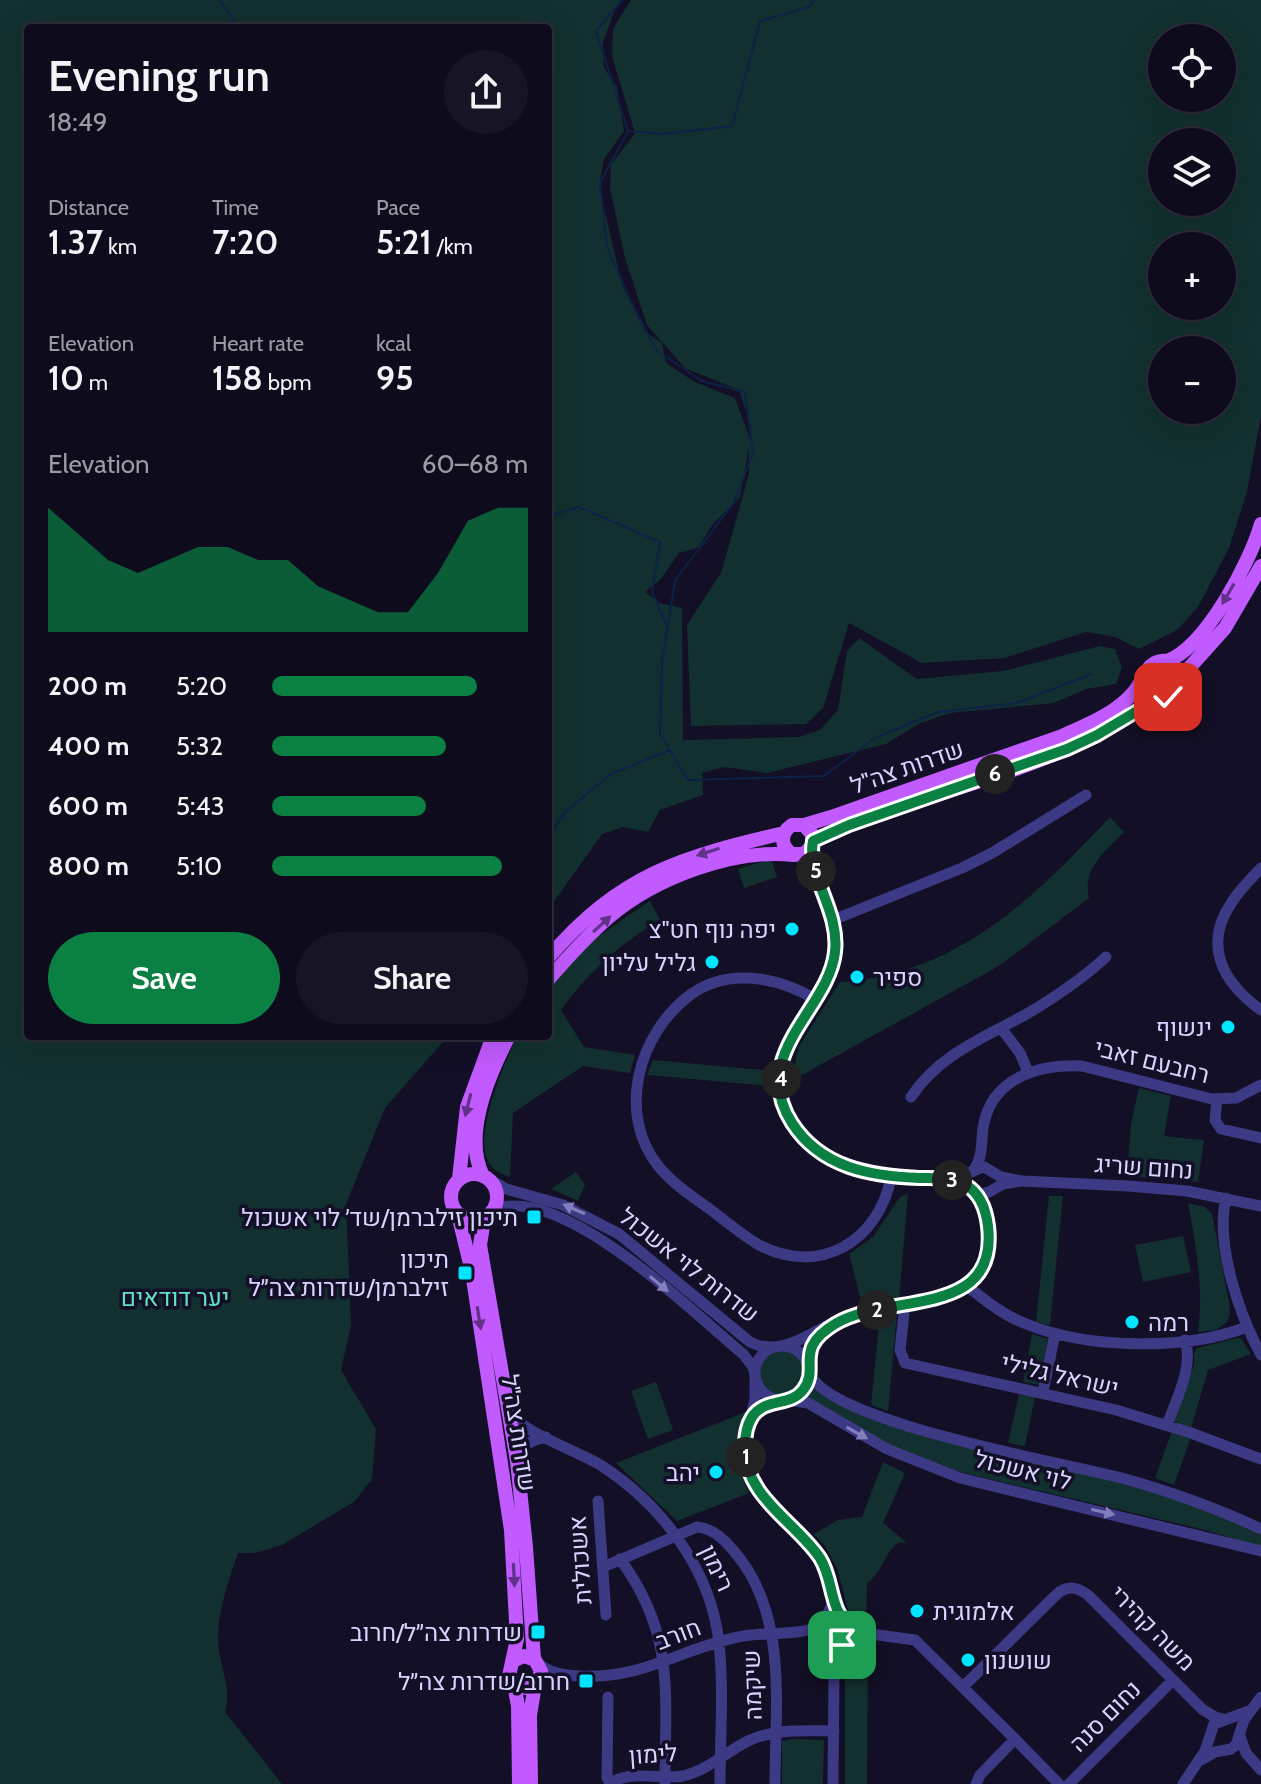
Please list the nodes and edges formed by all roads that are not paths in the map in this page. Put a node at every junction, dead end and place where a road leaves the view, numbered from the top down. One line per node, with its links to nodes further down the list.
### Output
1 (1261, 524): 3 (main road, one-way to 3)
2 (1261, 566): 5 (main road)
3 (1167, 661): 4 (main road); 5 (main road)
4 (1144, 676): 6 (main road); 8 (main road, שדרות צה"ל)
5 (1182, 676): 6 (main road)
6 (1162, 698): 10 (main road, שדרות צה"ל)
7 (1086, 795): 14 (street)
8 (804, 825): 9 (main road); 10 (main road)
9 (784, 833): 11 (main road); 15 (main road, one-way to 15)
10 (813, 842): 11 (main road); 13 (street)
11 (795, 855): 13 (street); 17 (main road, one-way to 11)
12 (1261, 868): 19 (street)
13 (819, 880): 14 (street)
14 (833, 920): 18 (street)
15 (552, 954)
16 (1106, 957): 20 (street)
17 (552, 976)
18 (815, 999): 31 (street); 31 (street)
19 (1261, 1010)
20 (1001, 1028): 23 (street); 25 (street)
21 (492, 1040): 33 (main road, one-way to 33)
22 (507, 1040): 32 (main road)
23 (1028, 1072): 26 (street, רחבעם זאבי); 28 (street, רחבעם זאבי)
24 (1261, 1085): 26 (street, רחבעם זאבי)
25 (911, 1097)
26 (1217, 1099): 27 (street)
27 (1261, 1138)
28 (982, 1147): 29 (street); 30 (street, רחבעם זאבי)
29 (992, 1171): 30 (street); 35 (street, נחום שריג); 36 (street)
30 (973, 1172): 34 (street); 37 (street)
31 (891, 1177): 34 (street)
32 (486, 1178): 33 (main road); 40 (main road); 49 (street, שדרות לוי אשכול, one-way to 32)
33 (459, 1179): 41 (main road)
34 (951, 1179): 37 (street)
35 (1022, 1181): 36 (street, נחום שריג); 38 (street, נחום שריג)
36 (993, 1189): 37 (street); 42 (street)
37 (974, 1191): 42 (street)
38 (1226, 1198): 39 (street, נחום שריג); 46 (street)
39 (1261, 1206)
40 (490, 1212): 41 (main road); 52 (street, שדרות לוי אשכול, one-way to 52); 55 (main road, שדרות צה"ל)
41 (458, 1214): 78 (main road, שדרות צה"ל, one-way to 78)
42 (987, 1218): 43 (street)
43 (967, 1286): 44 (street); 47 (street)
44 (905, 1304): 45 (street); 53 (street, ישראל גלילי)
45 (853, 1315): 49 (street); 51 (street)
46 (1247, 1327): 48 (street); 50 (street)
47 (1055, 1334): 48 (street); 53 (street)
48 (1185, 1340): 57 (street)
49 (777, 1346): 51 (street); 52 (street)
50 (1261, 1355)
51 (808, 1367): 54 (street); 62 (street, לוי אשכול)
52 (755, 1377): 54 (street); 56 (street)
53 (1043, 1392): 57 (street, ישראל גלילי)
54 (784, 1400): 56 (street); 64 (street, לוי אשכול, one-way to 64)
55 (508, 1411): 58 (street, רימון); 60 (main road, שדרות צה"ל)
56 (749, 1422): 67 (street)
57 (1167, 1425): 59 (street, ישראל גלילי)
58 (547, 1437): 60 (street); 63 (street, רימון)
59 (1261, 1459)
60 (517, 1465): 77 (main road, שדרות צה"ל)
61 (598, 1501): 66 (street, אשכולית)
62 (1261, 1529)
63 (675, 1534): 65 (street, שיקמה); 72 (street, שיקמה); 74 (street, רימון)
64 (1261, 1551)
65 (620, 1559): 66 (street, שיקמה); 79 (street)
66 (603, 1567): 68 (street, אשכולית)
67 (833, 1596): 69 (street); 70 (street)
68 (606, 1615)
69 (845, 1622): 70 (street); 73 (street); 76 (street)
70 (823, 1624): 71 (street, חורב); 75 (street)
71 (802, 1631): 72 (street, חורב); 75 (street, חורב)
72 (772, 1632): 74 (street, חורב); 92 (street, שיקמה)
73 (866, 1634): 76 (street); 85 (street)
74 (719, 1642): 79 (street, חורב); 97 (street, רימון)
75 (824, 1642): 76 (street); 80 (street)
76 (846, 1642): 80 (street)
77 (535, 1660): 78 (main road); 81 (street, חורב); 84 (main road)
78 (513, 1661): 83 (main road)
79 (665, 1663): 81 (street, חורב); 101 (street)
80 (834, 1672): 91 (street)
81 (569, 1675): 84 (street, חורב)
82 (1173, 1680): 85 (street, משה קהירי); 88 (street, משה קהירי); 110 (street, נחום סנה)
83 (514, 1684): 84 (main road); 102 (main road)
84 (536, 1684): 103 (main road)
85 (963, 1687): 95 (street)
86 (608, 1697): 104 (street)
87 (1261, 1697): 89 (street)
88 (1202, 1709): 90 (street, משה קהירי); 93 (street, משה קהירי)
89 (1249, 1711): 90 (street); 94 (street)
90 (1225, 1719): 93 (street); 94 (street)
91 (834, 1731): 92 (street, לימון); 107 (street)
92 (775, 1733): 97 (street, לימון); 106 (street, שיקמה)
93 (1210, 1735): 96 (street); 99 (street)
94 (1240, 1735): 96 (street); 98 (street)
95 (1015, 1739): 108 (street); 109 (street, נחום סנה)
96 (1225, 1750): 98 (street); 99 (street)
97 (720, 1759): 101 (street, לימון); 105 (street, רימון)
98 (1251, 1759): 100 (street)
99 (1198, 1763): 111 (street)
100 (1261, 1770)
101 (665, 1781): 104 (street, לימון)
102 (519, 1784)
103 (531, 1784)
104 (611, 1784)
105 (720, 1784)
106 (775, 1784)
107 (833, 1784)
108 (976, 1784)
109 (1059, 1784)
110 (1069, 1784)
111 (1183, 1784)

